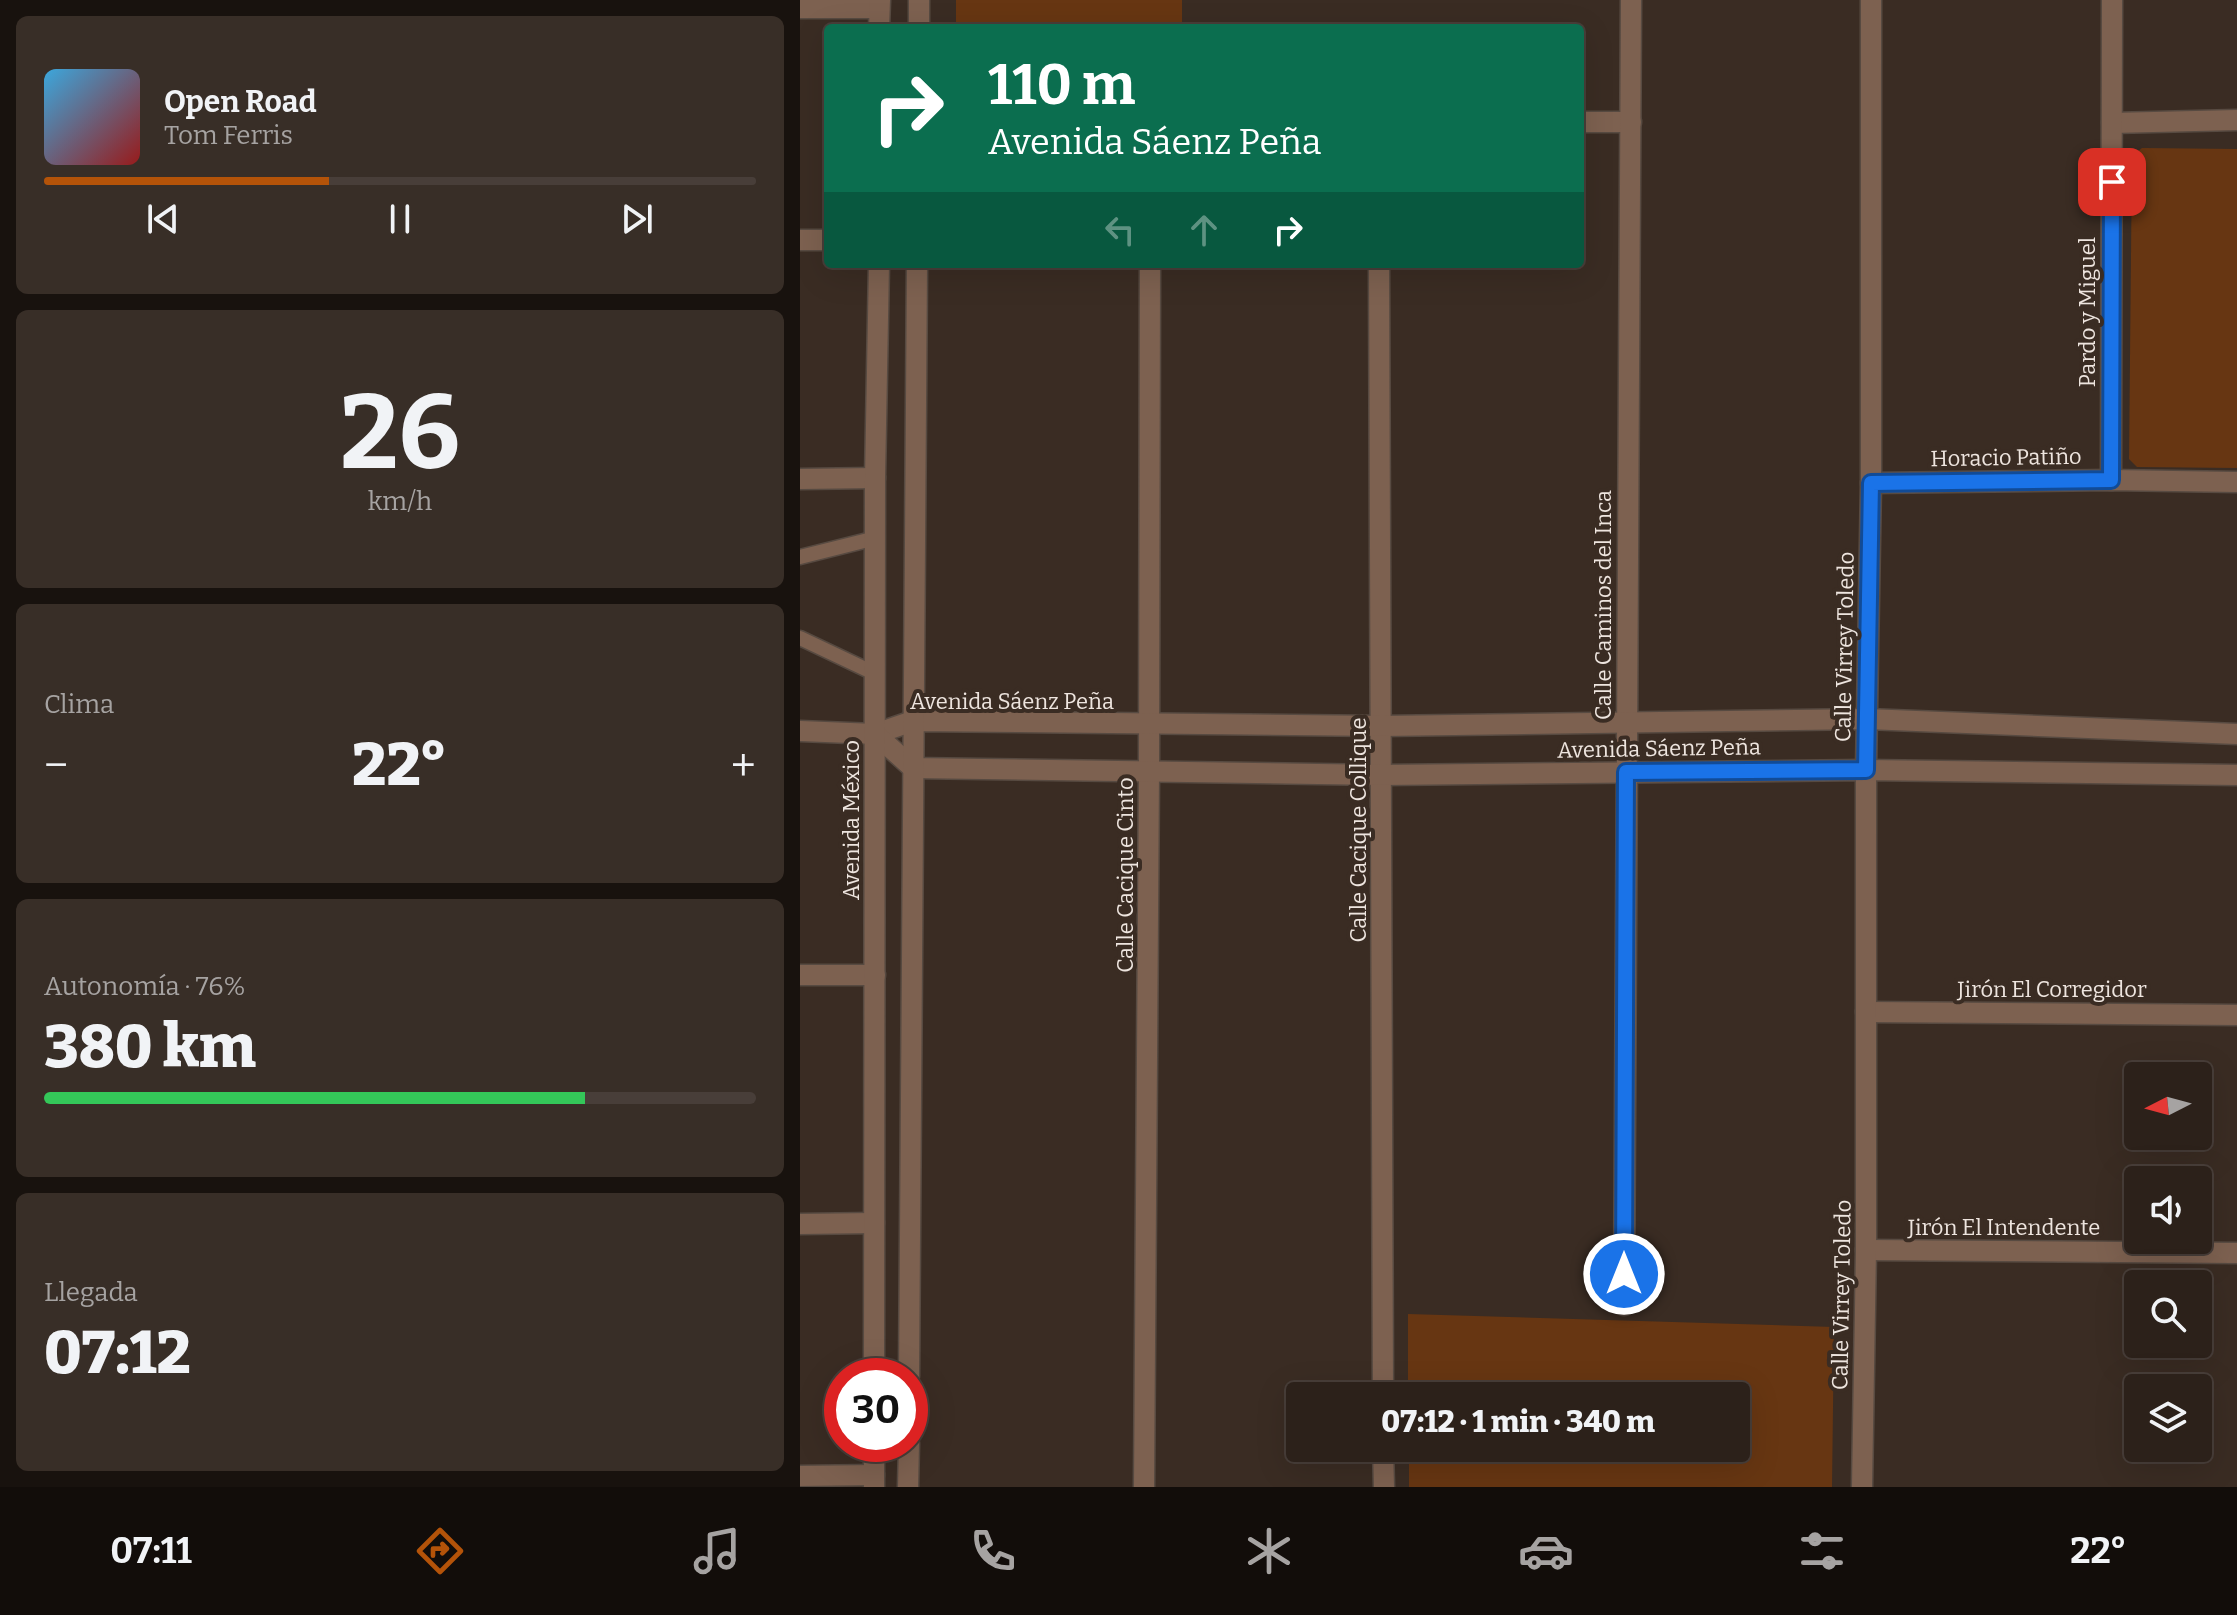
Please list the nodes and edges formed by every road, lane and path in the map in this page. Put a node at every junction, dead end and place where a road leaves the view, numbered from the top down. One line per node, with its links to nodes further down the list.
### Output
1 (919, 0): 7 (street)
2 (1631, 0): 10 (street, Calle Caminos del Inca)
3 (1871, 0): 22 (street, Calle Virrey Toledo)
4 (2112, 0): 11 (street, Pardo y Miguel)
5 (800, 8): 6 (street)
6 (879, 12)
7 (919, 24)
8 (2237, 120): 11 (street)
9 (1584, 122): 10 (street)
10 (1631, 122): 29 (street, Calle Caminos del Inca)
11 (2112, 123): 20 (street, Pardo y Miguel)
12 (800, 240): 13 (street)
13 (824, 240)
14 (879, 268): 18 (street, Avenida México)
15 (917, 268): 28 (street)
16 (1150, 268): 30 (street, Calle Cacique Cinto)
17 (1379, 268): 31 (street, Calle Cacique Collique)
18 (875, 478): 19 (street); 23 (street, Avenida México)
19 (800, 479)
20 (2111, 480): 21 (street, Horacio Patiño); 22 (street, Horacio Patiño)
21 (2237, 482)
22 (1871, 483): 27 (street, Calle Virrey Toledo)
23 (876, 538): 24 (lane); 26 (street, Avenida México)
24 (800, 557)
25 (800, 638): 26 (lane)
26 (876, 674): 33 (street, Avenida México)
27 (1867, 719): 29 (street, Avenida Sáenz Peña); 34 (street, Avenida Sáenz Peña); 36 (street, Calle Virrey Toledo)
28 (913, 721): 30 (street, Avenida Sáenz Peña); 33 (street, Avenida Sáenz Peña); 35 (street)
29 (1627, 723): 31 (street, Avenida Sáenz Peña); 38 (street, Calle Caminos del Inca)
30 (1149, 724): 31 (street, Avenida Sáenz Peña); 37 (street, Calle Cacique Cinto)
31 (1382, 726): 39 (street, Calle Cacique Collique)
32 (800, 731): 33 (street)
33 (875, 734): 35 (street); 42 (street, Avenida México)
34 (2237, 734)
35 (913, 768): 37 (street, Avenida Sáenz Peña); 51 (street)
36 (1866, 770): 38 (street, Avenida Sáenz Peña); 40 (street, Avenida Sáenz Peña); 43 (street, Calle Virrey Toledo)
37 (1149, 771): 39 (street, Avenida Sáenz Peña); 58 (street, Calle Cacique Cinto)
38 (1626, 772): 39 (street, Avenida Sáenz Peña); 49 (street, Calle Caminos del Inca)
39 (1382, 775): 52 (street, Calle Cacique Collique)
40 (2237, 775)
41 (800, 975): 42 (street)
42 (875, 975): 45 (street, Avenida México)
43 (1866, 1012): 44 (street, Jirón El Corregidor); 47 (street, Calle Virrey Toledo)
44 (2237, 1015)
45 (874, 1223): 46 (street); 50 (street, Avenida México)
46 (800, 1224)
47 (1866, 1250): 48 (street, Jirón El Intendente); 60 (street, Calle Virrey Toledo)
48 (2237, 1253)
49 (1624, 1305)
50 (874, 1358)
51 (909, 1358)
52 (1383, 1382)
53 (909, 1462): 57 (street)
54 (1383, 1462): 59 (street)
55 (800, 1476): 56 (street)
56 (874, 1481)
57 (908, 1487)
58 (1144, 1487)
59 (1384, 1487)
60 (1862, 1487)

